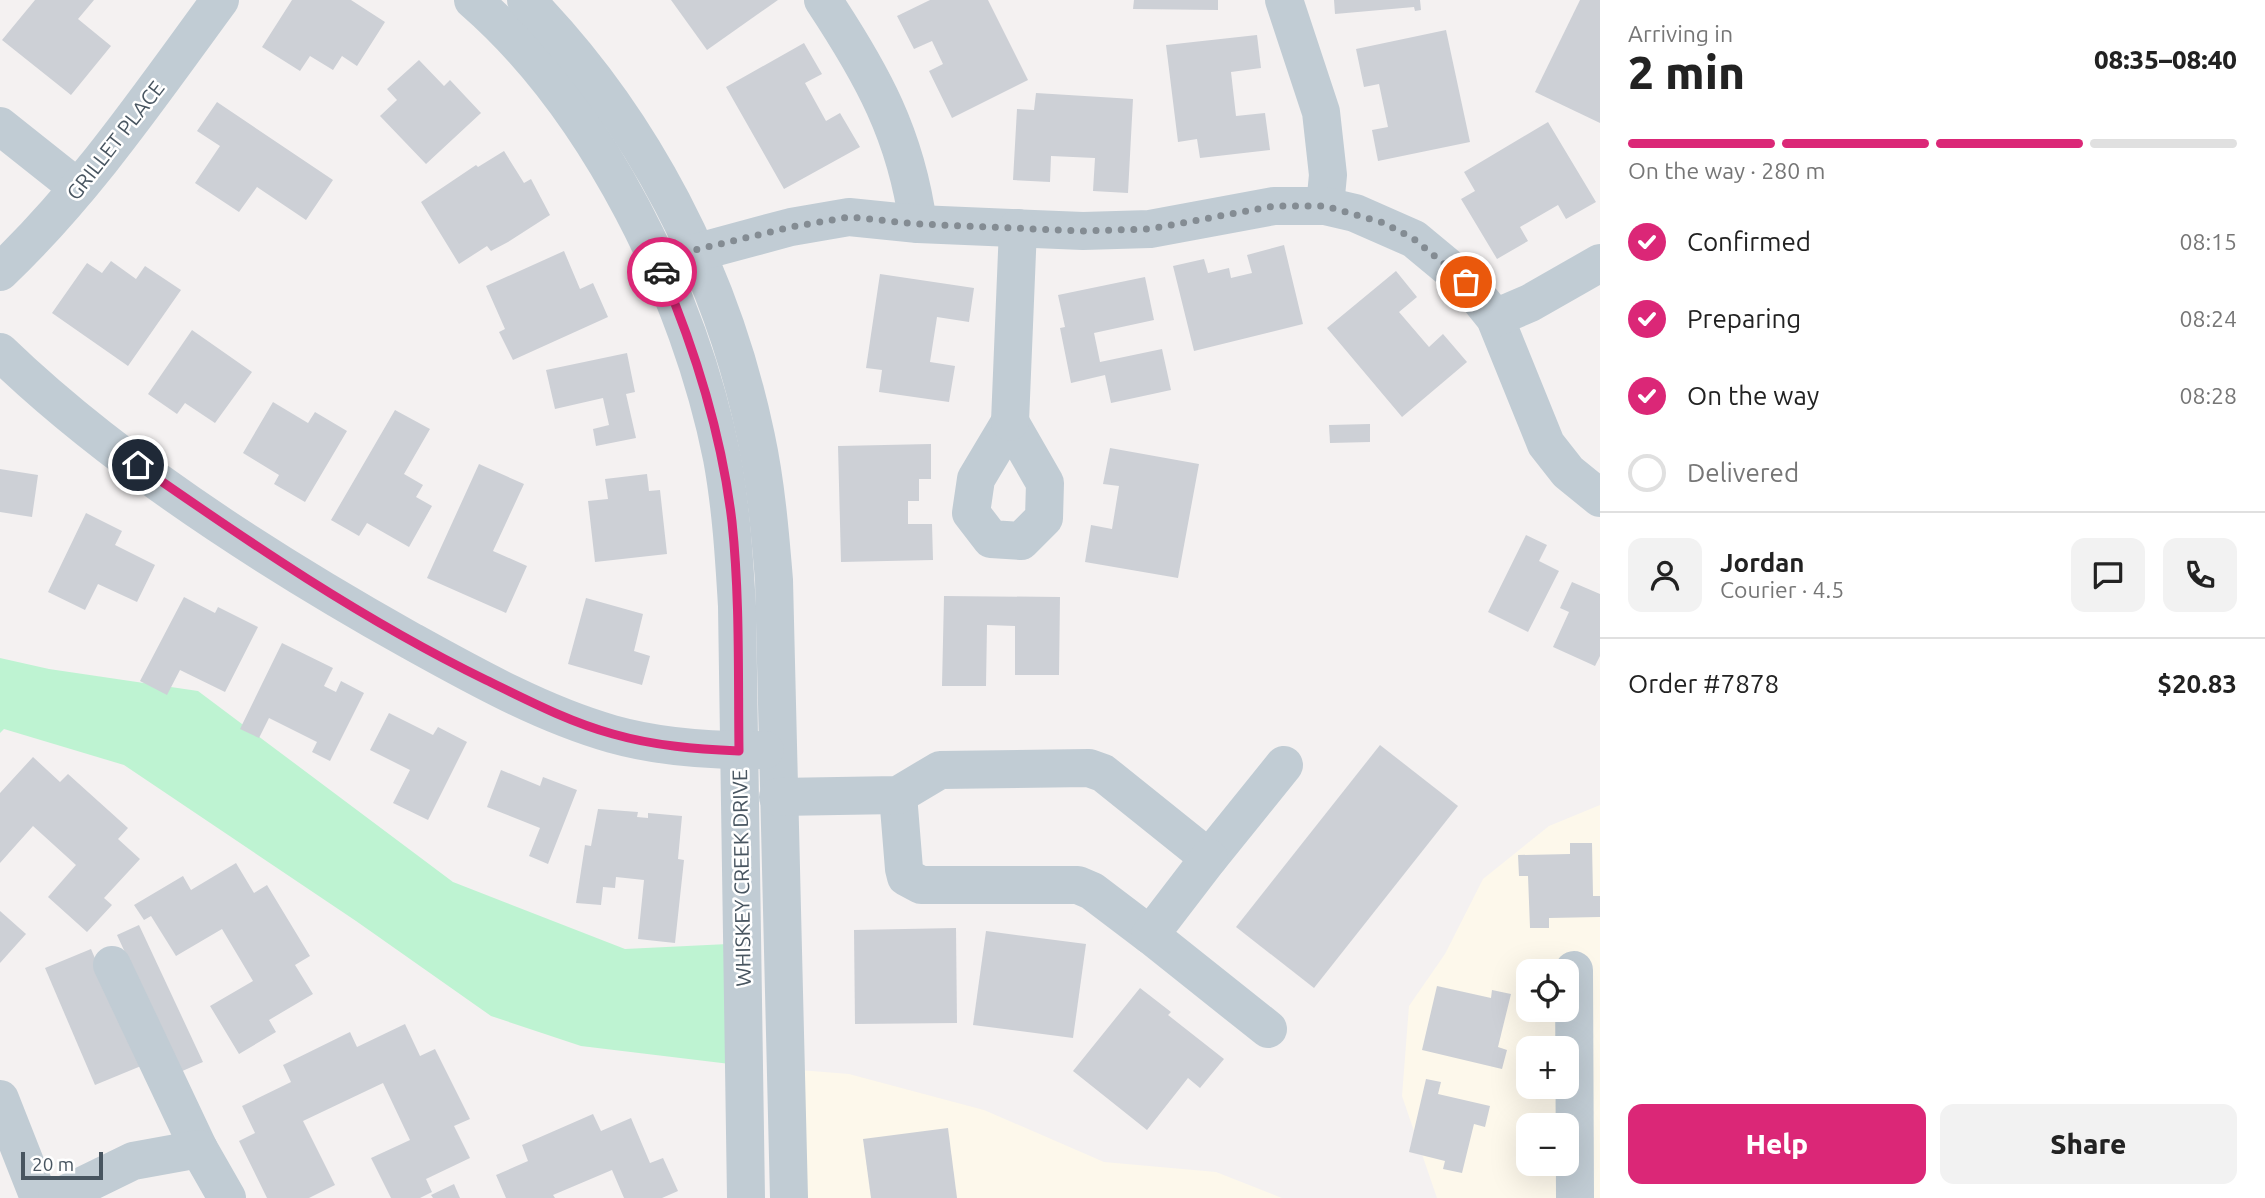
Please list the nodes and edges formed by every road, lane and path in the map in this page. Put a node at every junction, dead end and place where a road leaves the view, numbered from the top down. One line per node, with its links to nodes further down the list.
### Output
1 (220, 0): 7 (street, GRILLET PLACE)
2 (473, 0): 13 (street, WHISKEY CREEK DRIVE)
3 (526, 0): 11 (street, WHISKEY CREEK DRIVE)
4 (823, 0): 9 (street)
5 (1284, 0): 8 (street)
6 (0, 125): 7 (street)
7 (78, 188): 14 (street, GRILLET PLACE)
8 (1325, 206): 10 (street); 15 (street)
9 (918, 224): 10 (street); 11 (street)
10 (1018, 228): 17 (street)
11 (695, 250): 13 (street); 19 (street, WHISKEY CREEK DRIVE)
12 (1600, 262): 15 (street)
13 (658, 264): 20 (street, WHISKEY CREEK DRIVE)
14 (0, 272)
15 (1495, 318): 18 (street)
16 (0, 352): 20 (street)
17 (1010, 422)
18 (1598, 489)
19 (777, 750): 20 (street); 23 (street, WHISKEY CREEK DRIVE)
20 (739, 751): 35 (street, WHISKEY CREEK DRIVE)
21 (1284, 765): 24 (street)
22 (898, 795): 23 (street); 24 (street); 25 (street)
23 (778, 797): 36 (street, WHISKEY CREEK DRIVE)
24 (1209, 858): 25 (street)
25 (1150, 935): 28 (street)
26 (112, 965): 31 (street)
27 (1578, 1022): 30 (street)
28 (1268, 1029)
29 (0, 1099): 32 (street)
30 (1588, 1143): 37 (street)
31 (199, 1149): 33 (street); 34 (street)
32 (39, 1198)
33 (57, 1198)
34 (227, 1198)
35 (746, 1198)
36 (789, 1198)
37 (1575, 1198)

